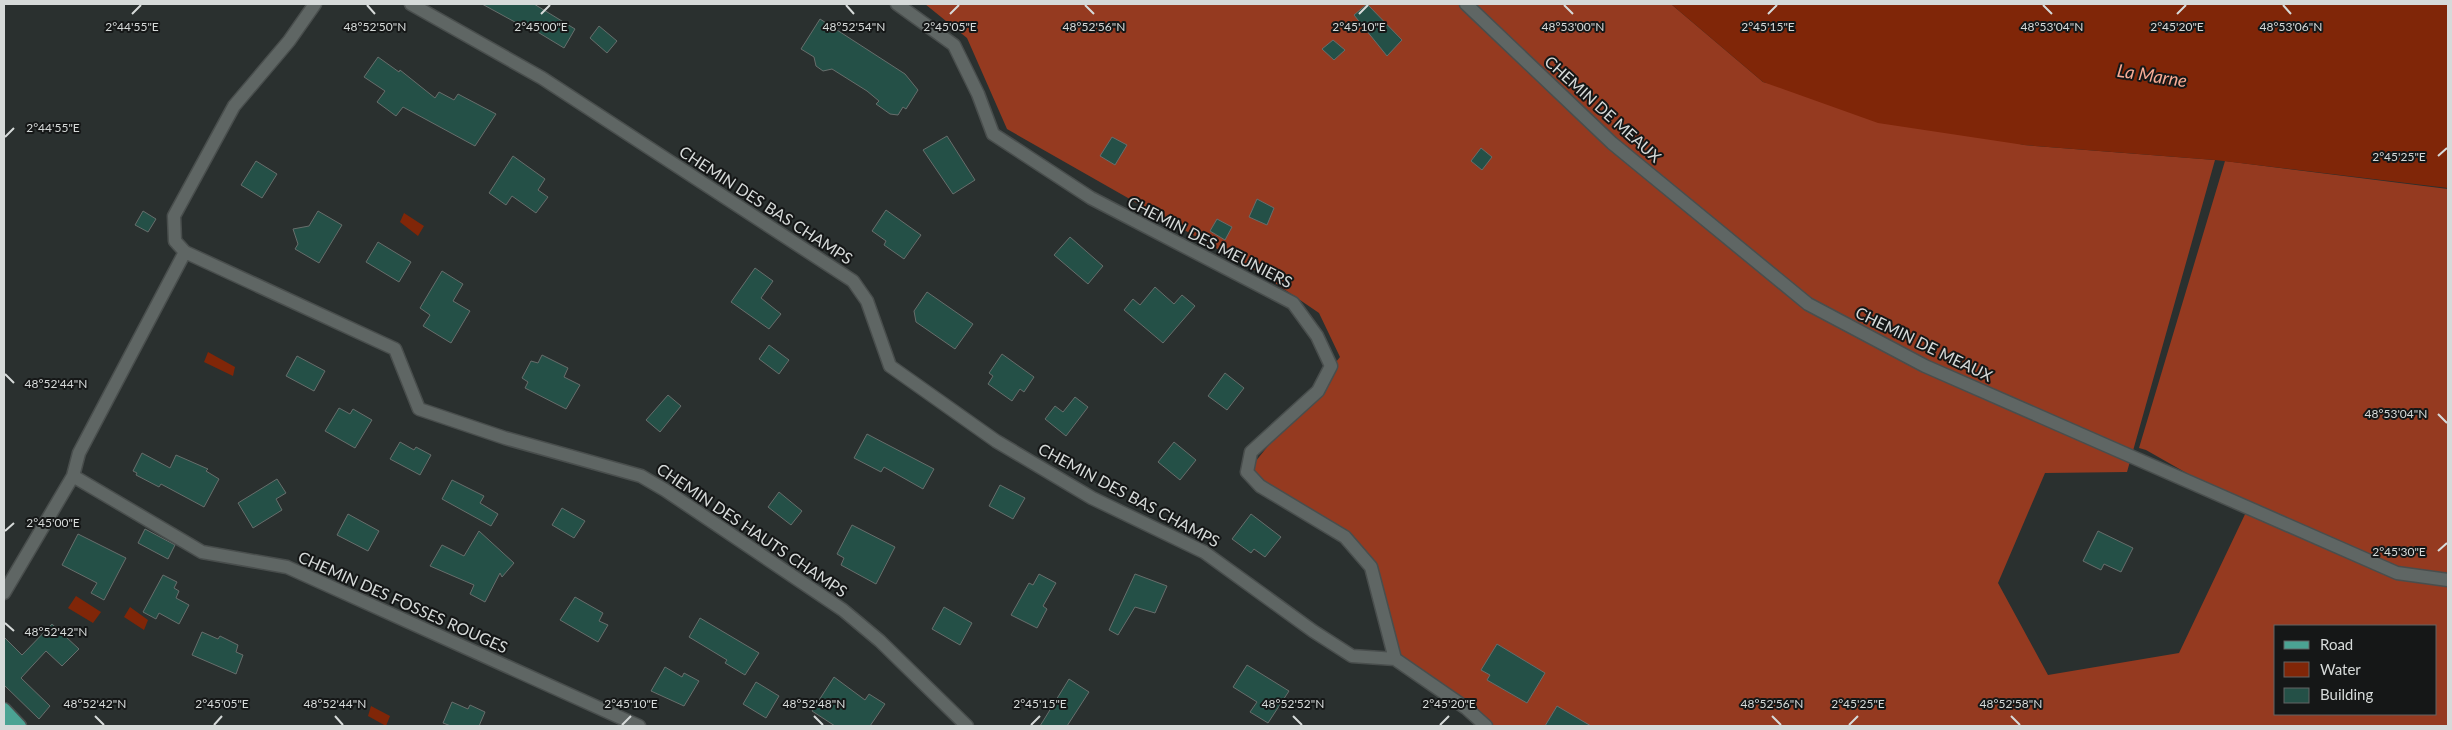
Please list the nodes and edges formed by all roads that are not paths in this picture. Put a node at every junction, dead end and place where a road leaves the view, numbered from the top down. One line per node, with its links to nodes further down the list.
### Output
1 (315, 4): 5 (street)
2 (411, 4): 9 (street, CHEMIN DES BAS CHAMPS)
3 (897, 4): 9 (street, CHEMIN DES MEUNIERS)
4 (1466, 4): 7 (street, CHEMIN DE MEAUX)
5 (185, 252): 6 (street); 13 (street, CHEMIN DES HAUTS CHAMPS)
6 (74, 476): 8 (street); 12 (street, CHEMIN DES FOSSES ROUGES)
7 (2448, 580)
8 (4, 593)
9 (1395, 660): 14 (street)
10 (4, 709): 11 (main road)
11 (20, 726)
12 (639, 726)
13 (966, 726)
14 (1486, 726)

